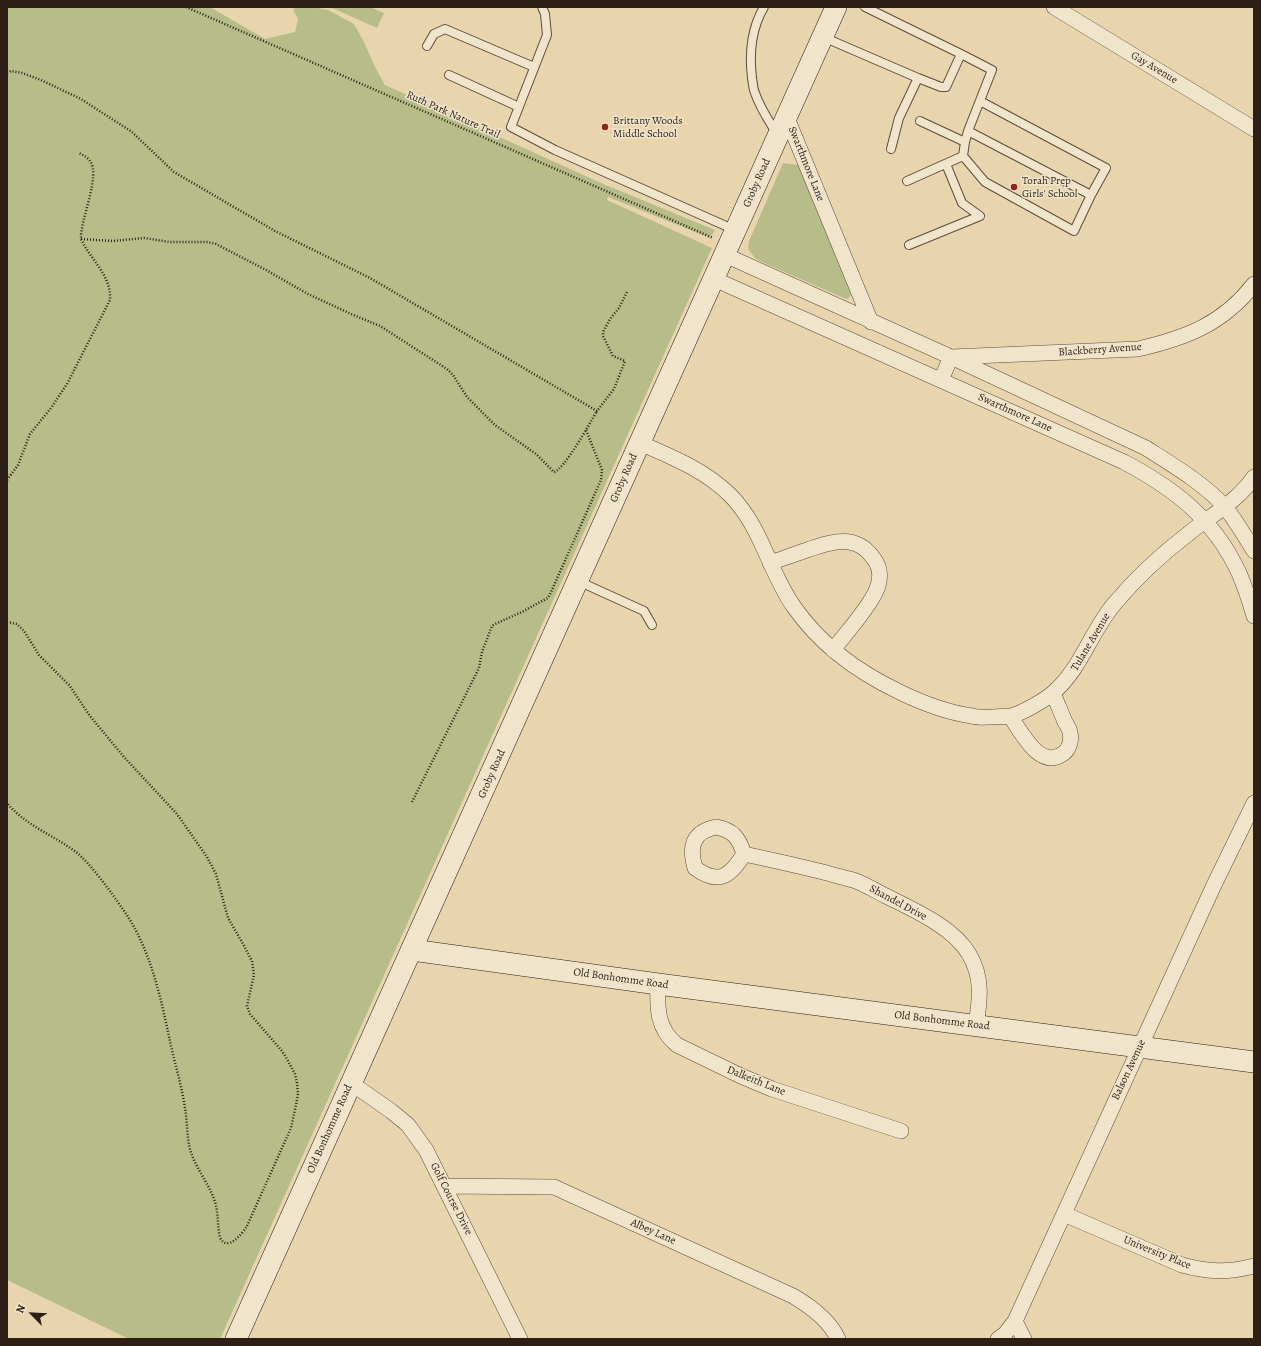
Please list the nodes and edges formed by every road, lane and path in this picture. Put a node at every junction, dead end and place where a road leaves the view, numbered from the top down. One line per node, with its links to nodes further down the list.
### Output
1 (186, 7): 29 (path, Ruth Park Nature Trail)
2 (542, 7): 10 (lane)
3 (764, 7): 17 (lane)
4 (836, 7): 7 (street, Groby Road)
5 (865, 7): 9 (lane)
6 (1054, 7): 18 (street, Gay Avenue)
7 (823, 37): 13 (lane); 17 (street, Groby Road)
8 (427, 46): 10 (lane)
9 (961, 54): 13 (lane); 14 (lane)
10 (534, 67): 15 (lane)
11 (7, 73): 38 (path)
12 (449, 75): 15 (lane)
13 (918, 78): 21 (lane)
14 (980, 101): 19 (lane); 26 (lane)
15 (519, 107): 27 (lane)
16 (920, 121): 20 (lane)
17 (782, 127): 27 (street, Groby Road); 35 (street, Swarthmore Lane)
18 (1254, 129)
19 (968, 131): 20 (lane); 26 (lane)
20 (965, 142): 23 (lane)
21 (891, 149)
22 (79, 153): 28 (path)
23 (963, 156): 24 (lane); 26 (lane)
24 (946, 164): 25 (lane); 30 (lane)
25 (907, 181)
26 (1091, 195)
27 (736, 231): 31 (street, Groby Road)
28 (82, 238): 39 (path); 42 (path)
29 (713, 238)
30 (909, 245)
31 (725, 255): 32 (street, Groby Road); 35 (street)
32 (714, 279): 37 (street, Swarthmore Lane); 40 (street, Groby Road)
33 (1254, 284): 36 (street, Blackberry Avenue)
34 (627, 292): 38 (path)
35 (871, 322): 36 (street)
36 (951, 357): 37 (street); 43 (street)
37 (941, 380): 44 (street, Swarthmore Lane)
38 (597, 411): 39 (path)
39 (586, 429): 54 (path)
40 (640, 443): 46 (street, Tulane Avenue); 47 (street, Groby Road)
41 (1254, 477): 43 (street, Tulane Avenue)
42 (7, 480)
43 (1224, 506): 44 (street, Tulane Avenue); 45 (street)
44 (1206, 520): 48 (street, Swarthmore Lane); 52 (street, Tulane Avenue)
45 (1254, 551)
46 (770, 563): 51 (street, Tulane Avenue); 51 (street)
47 (578, 581): 50 (lane); 58 (street, Groby Road)
48 (1254, 616)
49 (7, 622): 56 (path)
50 (652, 625)
51 (833, 650): 53 (street, Tulane Avenue)
52 (1053, 693): 53 (street, Tulane Avenue); 53 (street)
53 (1010, 716)
54 (412, 802)
55 (1254, 802): 61 (street, Balson Avenue)
56 (7, 803)
57 (744, 854): 60 (street, Shandel Drive)
58 (412, 950): 59 (street, Old Bonhomme Road); 63 (street, Old Bonhomme Road)
59 (658, 984): 60 (street, Old Bonhomme Road); 64 (street, Dalkeith Lane)
60 (976, 1025): 61 (street, Old Bonhomme Road)
61 (1140, 1048): 62 (street, Old Bonhomme Road); 66 (street, Balson Avenue)
62 (1254, 1062)
63 (351, 1083): 65 (street, Golf Course Drive); 69 (street, Old Bonhomme Road)
64 (901, 1131)
65 (445, 1186): 70 (street, Golf Course Drive); 71 (street, Albey Lane)
66 (1064, 1214): 67 (street, University Place); 68 (street, Balson Avenue)
67 (1254, 1266)
68 (1015, 1321): 72 (street, Balson Avenue); 73 (street)
69 (236, 1339)
70 (520, 1339)
71 (838, 1339)
72 (998, 1339)
73 (1024, 1339)

